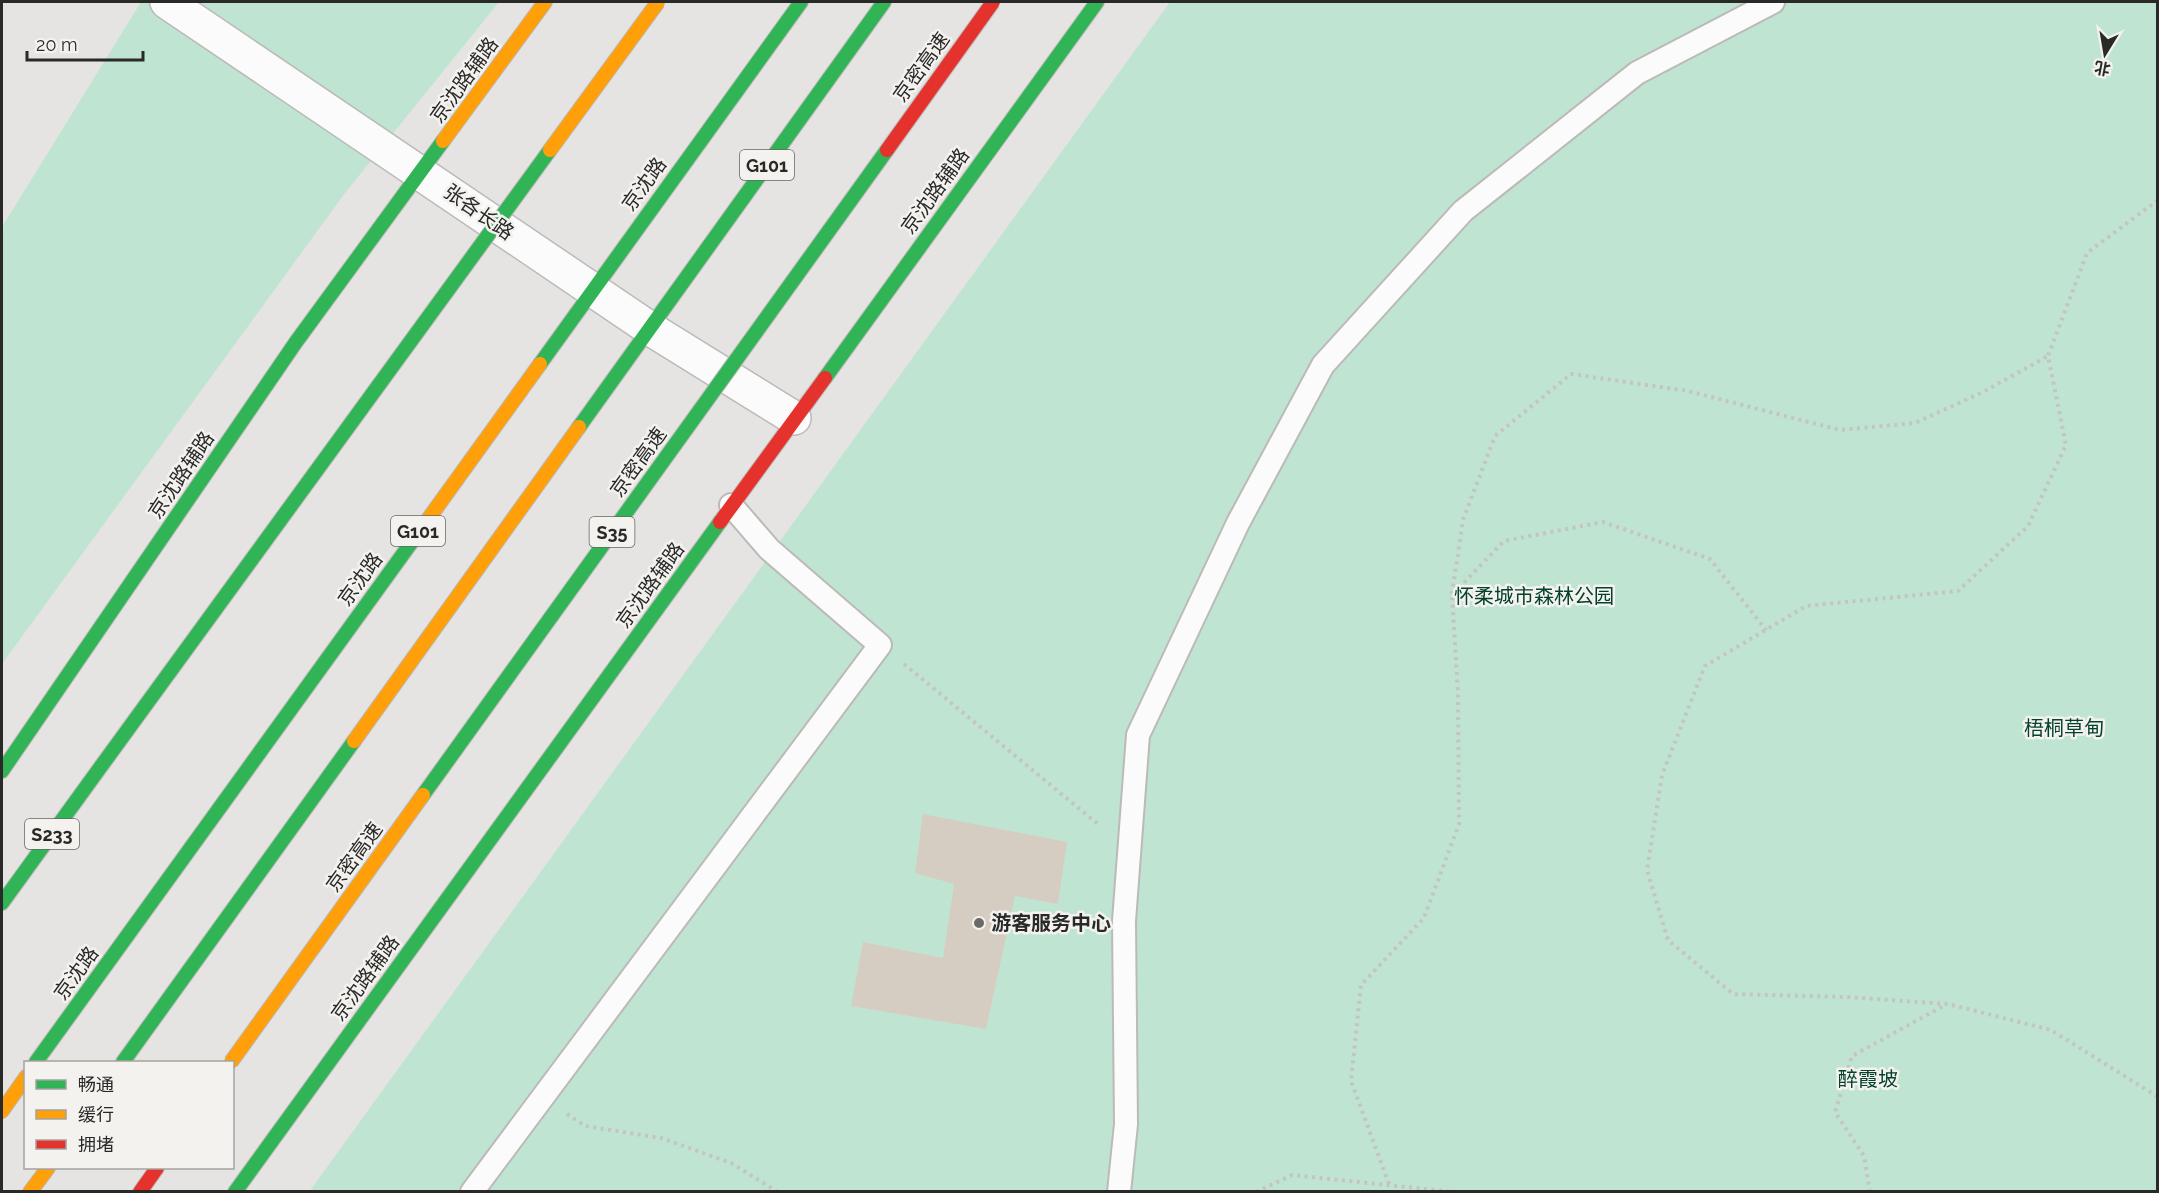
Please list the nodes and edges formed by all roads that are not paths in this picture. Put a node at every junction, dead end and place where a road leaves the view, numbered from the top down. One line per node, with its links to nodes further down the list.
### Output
1 (167, 2): 9 (street, 张各长路)
2 (545, 2): 9 (main road, 京沈路辅路)
3 (658, 2): 15 (main road, S233, bridge)
4 (801, 2): 10 (main road, 京沈路 / G101)
5 (884, 2): 11 (main road, G101)
6 (993, 2): 18 (main road, 京密高速 / S35, bridge)
7 (1097, 2): 12 (main road, 京沈路辅路)
8 (1773, 2): 27 (lane)
9 (422, 172): 10 (street, 张各长路); 14 (main road, 京沈路辅路)
10 (592, 289): 11 (street, 张各长路); 16 (main road, 京沈路 / G101)
11 (649, 328): 12 (street, 张各长路); 17 (main road, G101)
12 (794, 418): 13 (main road, 京沈路辅路)
13 (731, 505): 25 (main road, 京沈路辅路); 26 (lane)
14 (2, 771)
15 (2, 903)
16 (37, 1061)
17 (124, 1061)
18 (232, 1061)
19 (24, 1080): 20 (main road)
20 (2, 1111)
21 (46, 1169): 23 (main road)
22 (156, 1169): 24 (main road)
23 (30, 1191)
24 (140, 1191)
25 (235, 1191)
26 (472, 1191)
27 (1119, 1191)

